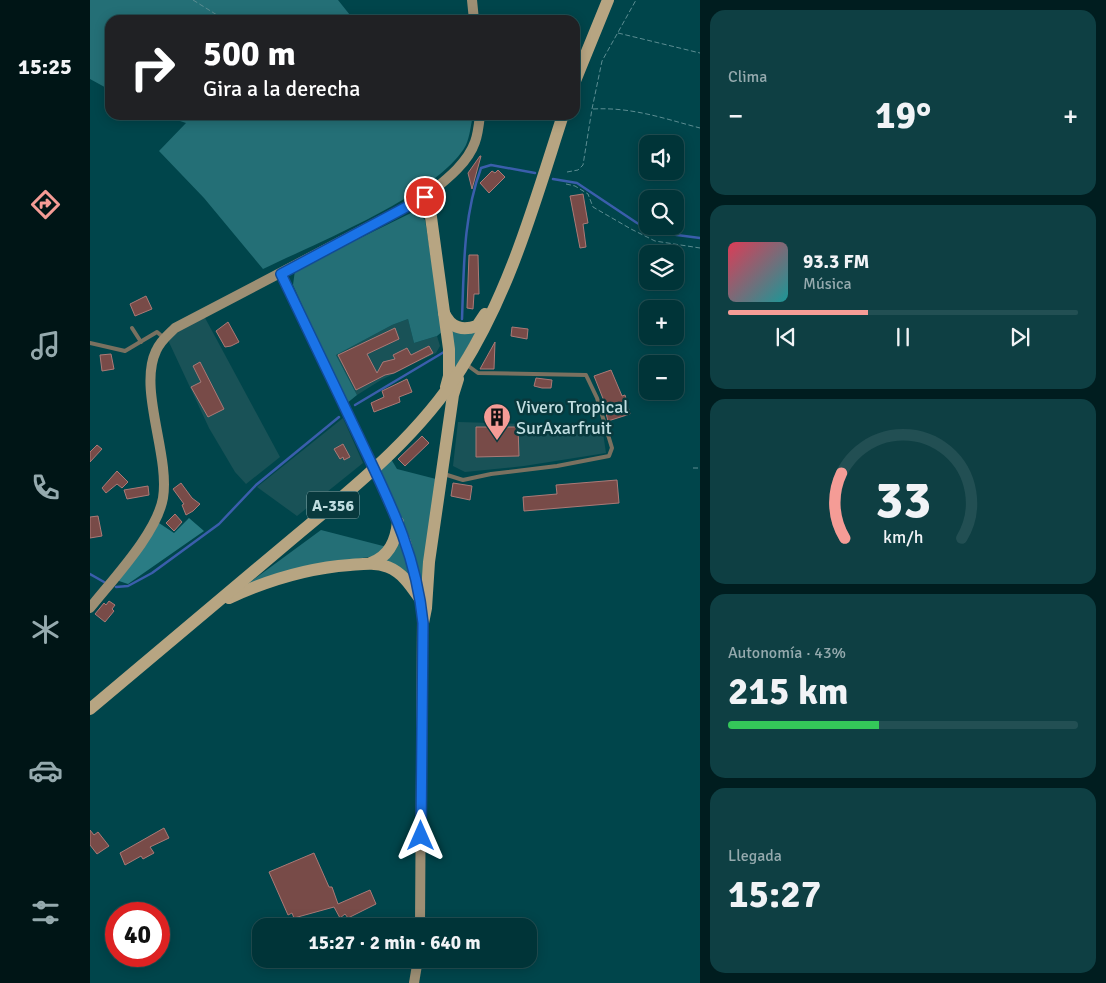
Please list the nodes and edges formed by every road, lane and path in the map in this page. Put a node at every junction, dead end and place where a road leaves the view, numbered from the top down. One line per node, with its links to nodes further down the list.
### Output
1 (192, 0): 5 (path)
2 (472, 0): 6 (street)
3 (608, 0): 9 (main road)
4 (636, 0): 7 (path)
5 (217, 15)
6 (474, 15)
7 (618, 32): 8 (path); 10 (path)
8 (700, 53)
9 (580, 69)
10 (592, 109): 13 (path); 14 (path)
11 (479, 120): 16 (street)
12 (561, 120): 19 (main road)
13 (700, 128)
14 (567, 172)
15 (566, 184): 17 (path)
16 (425, 197): 18 (street); 20 (main road)
17 (700, 248)
18 (281, 274): 22 (street); 30 (street, bridge)
19 (504, 285): 20 (main road); 25 (main road)
20 (443, 311): 26 (main road)
21 (132, 328): 23 (lane)
22 (164, 338): 23 (lane); 34 (street)
23 (141, 342): 24 (lane)
24 (90, 343)
25 (463, 366): 26 (main road); 29 (main road); 29 (lane)
26 (442, 396): 33 (main road, A-356)
27 (693, 468): 28 (path)
28 (700, 468)
29 (442, 473): 35 (main road)
30 (398, 522): 31 (main road); 32 (street)
31 (371, 563): 32 (main road); 33 (main road)
32 (420, 599): 35 (street)
33 (216, 604): 36 (main road, A-356)
34 (90, 608)
35 (423, 623): 37 (street)
36 (90, 709)
37 (420, 918)
38 (416, 968): 39 (street)
39 (414, 983)

